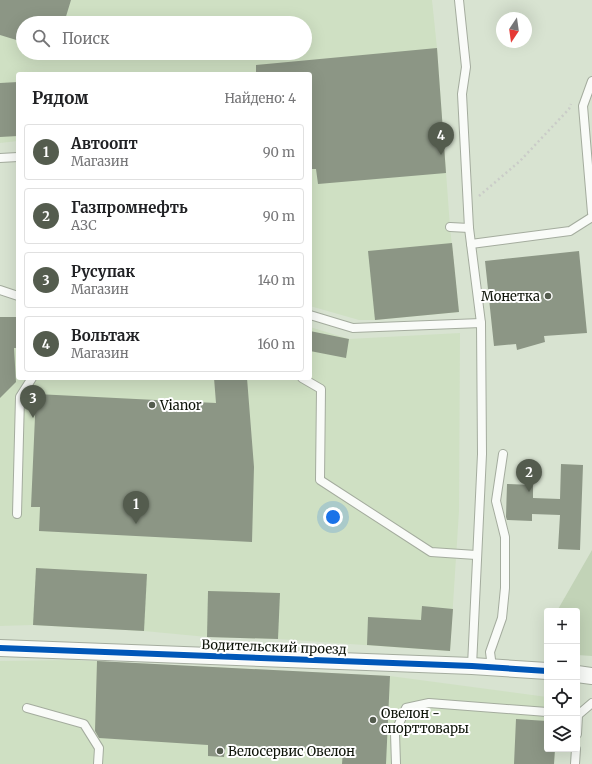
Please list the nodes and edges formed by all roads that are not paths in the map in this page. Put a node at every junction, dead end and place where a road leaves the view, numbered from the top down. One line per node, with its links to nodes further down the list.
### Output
1 (459, 0): 8 (lane)
2 (592, 81): 5 (lane)
3 (16, 157): 4 (lane)
4 (0, 158)
5 (592, 213)
6 (592, 217): 9 (lane)
7 (450, 228): 8 (lane)
8 (469, 228): 9 (lane)
9 (471, 244): 13 (lane)
10 (0, 290): 11 (lane)
11 (16, 295)
12 (312, 316): 13 (lane)
13 (481, 322): 18 (lane)
14 (31, 380): 17 (lane)
15 (305, 380): 18 (lane)
16 (503, 454): 21 (lane)
17 (17, 514)
18 (476, 555): 20 (lane)
19 (0, 648): 20 (street, Водительский проезд)
20 (472, 666): 21 (street, Водительский проезд)
21 (492, 667): 22 (street, Водительский проезд)
22 (544, 671)
23 (580, 674): 24 (street)
24 (592, 676)
25 (592, 703): 28 (lane)
26 (27, 708): 30 (lane)
27 (544, 712): 31 (lane)
28 (580, 713)
29 (576, 752): 32 (lane)
30 (98, 764)
31 (396, 764)
32 (575, 764)

